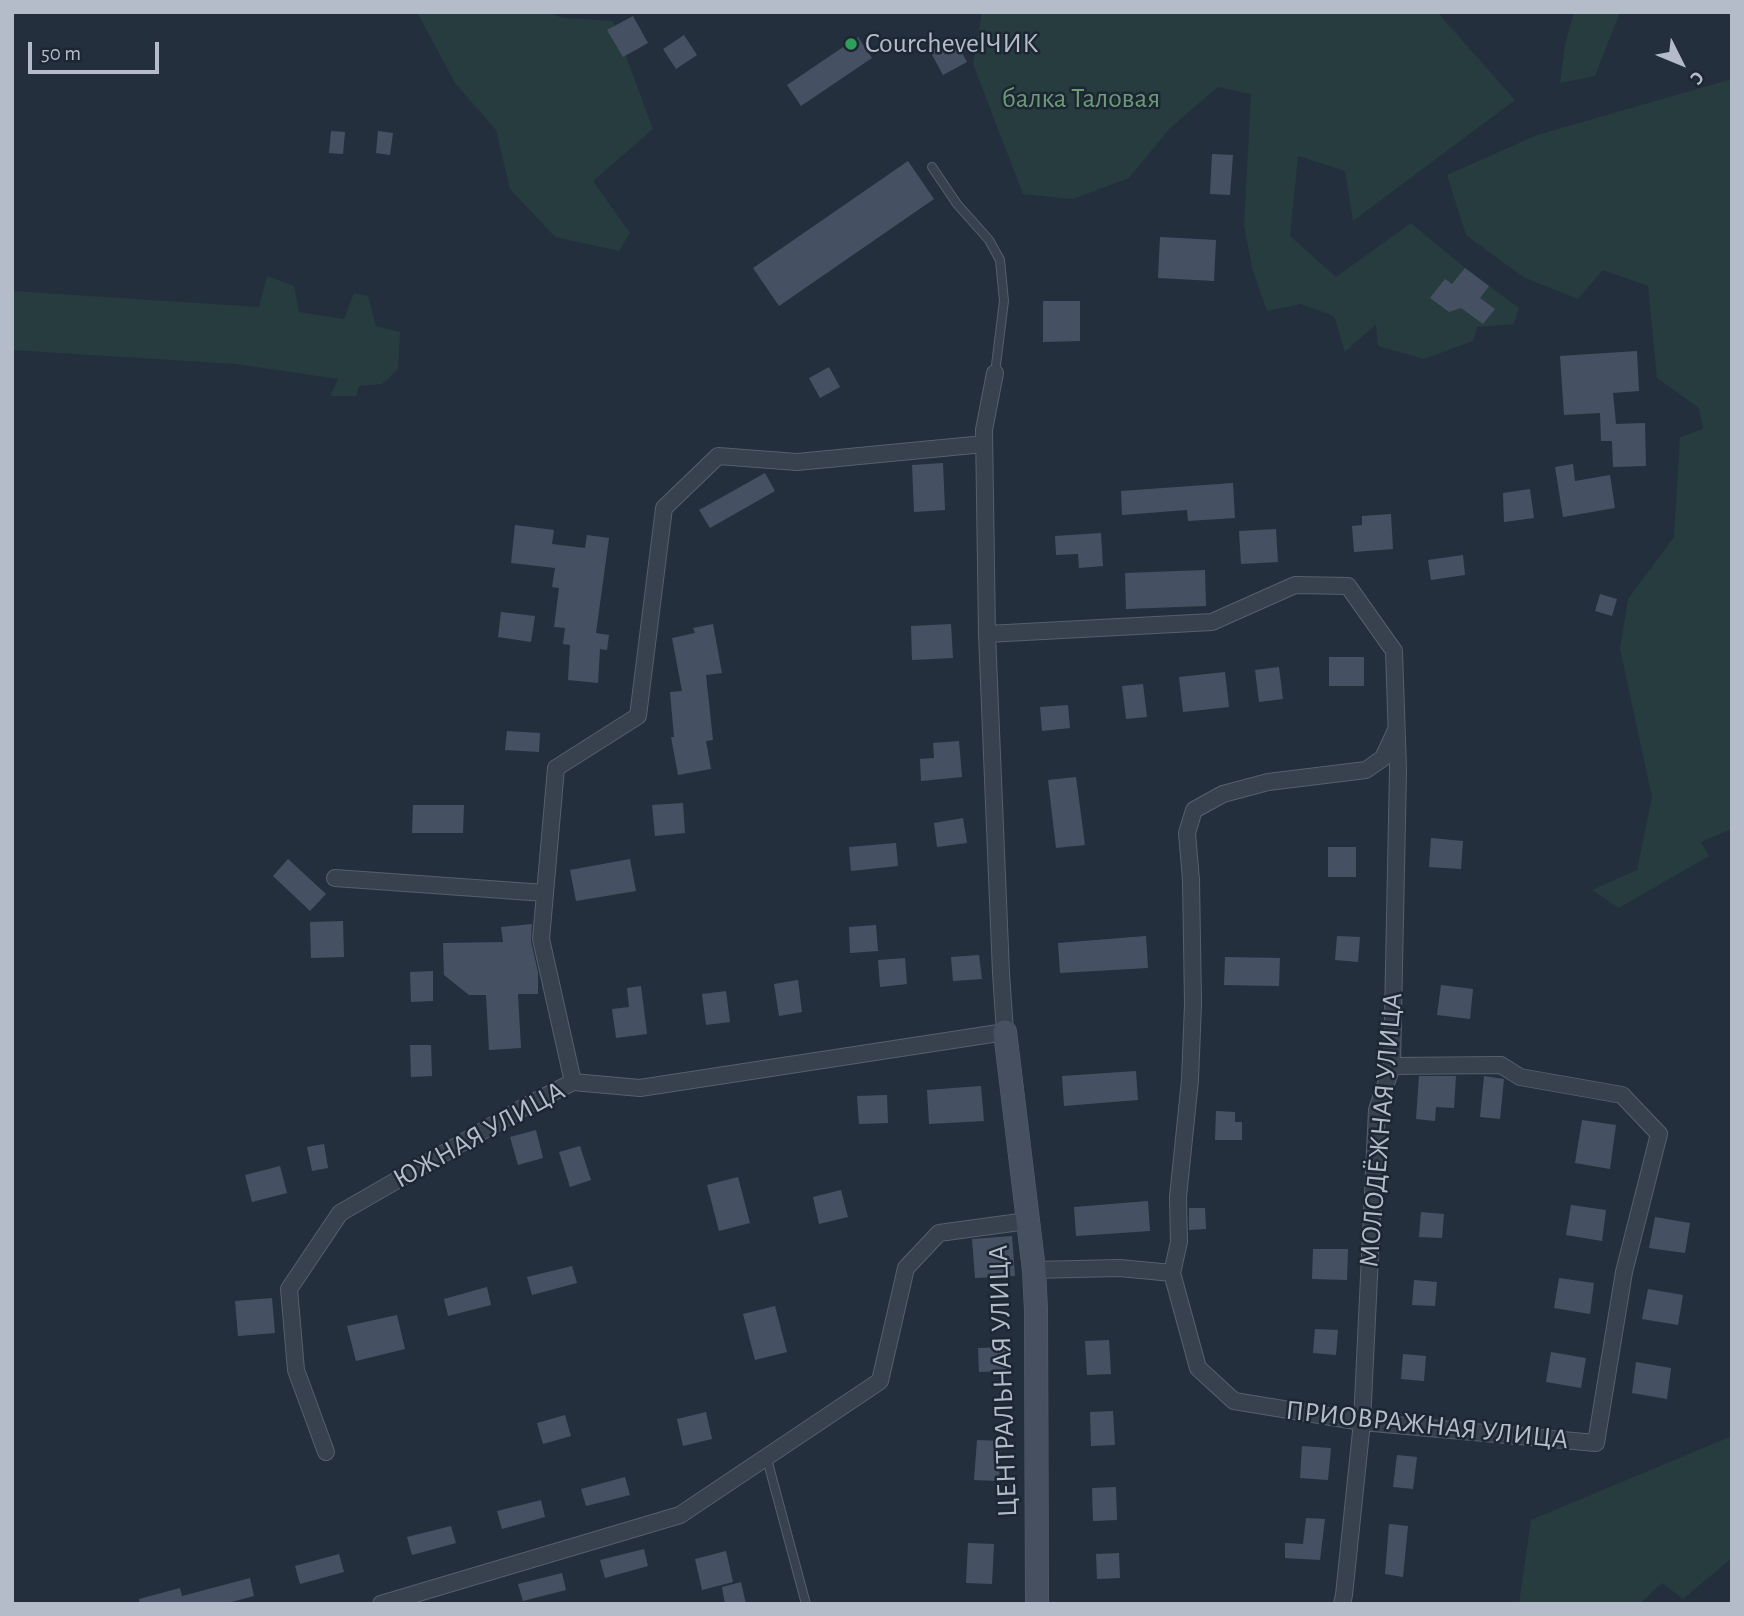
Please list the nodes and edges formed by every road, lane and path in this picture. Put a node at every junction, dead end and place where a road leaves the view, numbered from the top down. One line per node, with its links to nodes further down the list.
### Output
1 (932, 167): 2 (lane)
2 (995, 373): 3 (street)
3 (984, 444): 4 (street); 7 (street)
4 (987, 634): 5 (street, МОЛОДЁЖНАЯ УЛИЦА); 8 (street)
5 (1396, 729): 9 (street, МОЛОДЁЖНАЯ УЛИЦА); 13 (street)
6 (335, 878): 7 (street)
7 (545, 892): 10 (street)
8 (1005, 1032): 10 (street, ЮЖНАЯ УЛИЦА); 11 (street, ЦЕНТРАЛЬНАЯ УЛИЦА)
9 (1392, 1066): 14 (street, МОЛОДЁЖНАЯ УЛИЦА); 14 (street, ПРИОВРАЖНАЯ УЛИЦА)
10 (573, 1082): 15 (street, ЮЖНАЯ УЛИЦА)
11 (1027, 1221): 12 (street, ЦЕНТРАЛЬНАЯ УЛИЦА); 16 (street)
12 (1034, 1270): 13 (street); 19 (street, ЦЕНТРАЛЬНАЯ УЛИЦА)
13 (1172, 1273): 14 (street, ПРИОВРАЖНАЯ УЛИЦА)
14 (1362, 1422): 20 (street, МОЛОДЁЖНАЯ УЛИЦА)
15 (326, 1452)
16 (767, 1459): 17 (street); 18 (lane)
17 (382, 1604)
18 (806, 1604)
19 (1037, 1604)
20 (1342, 1604)

